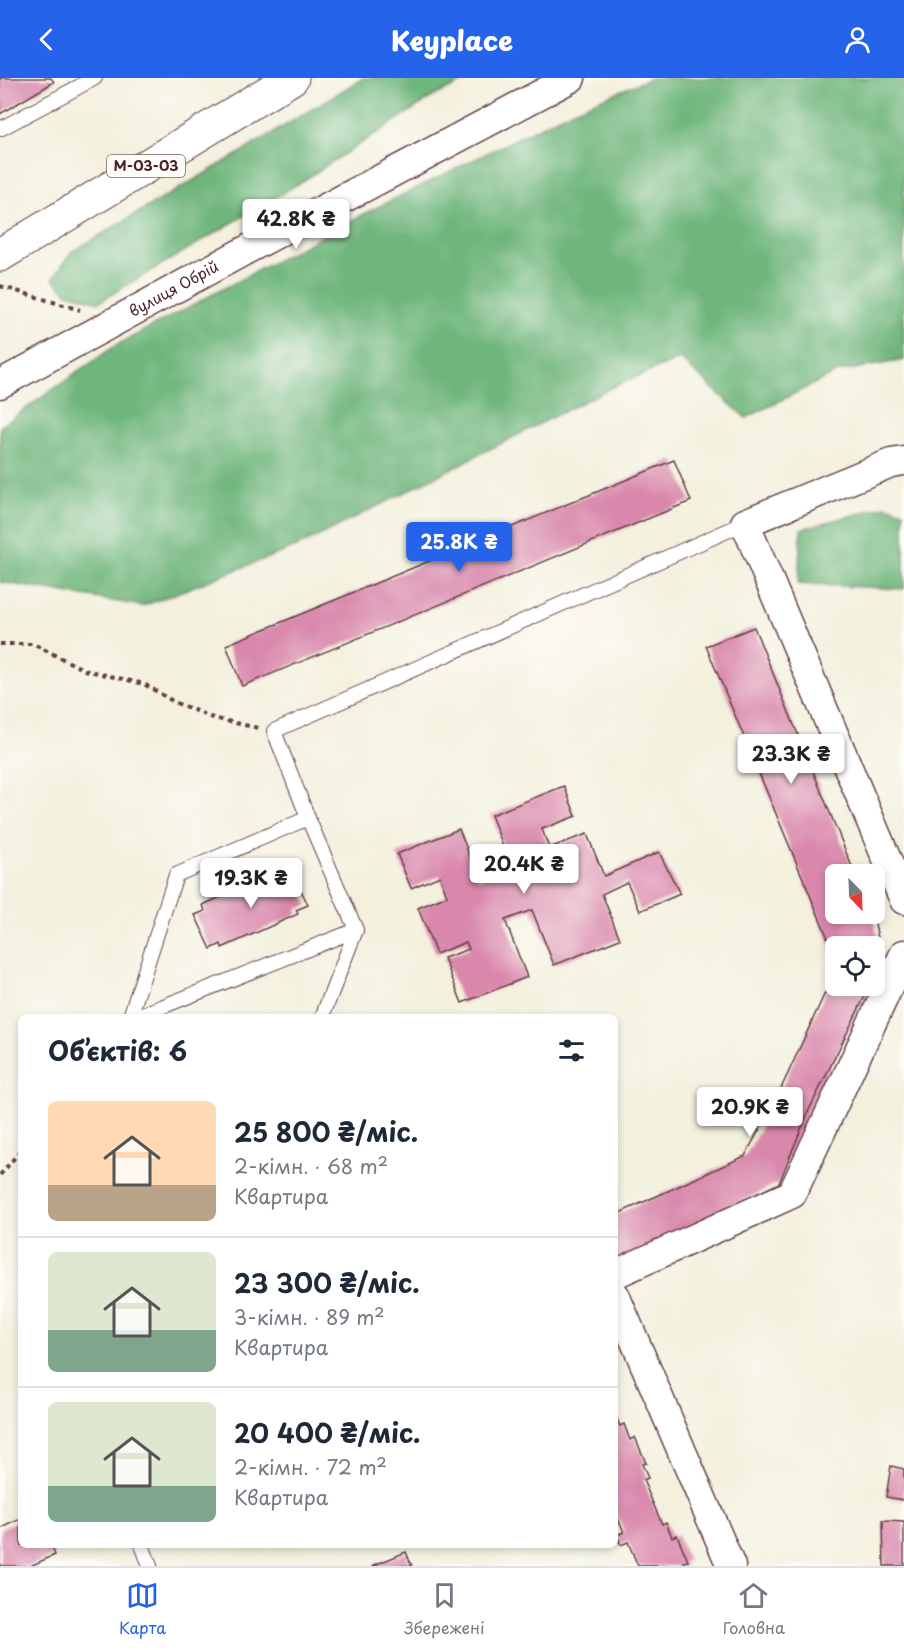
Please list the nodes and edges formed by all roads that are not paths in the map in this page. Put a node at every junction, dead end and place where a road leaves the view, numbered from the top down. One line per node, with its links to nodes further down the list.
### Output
1 (95, 78): 4 (lane)
2 (292, 78): 5 (highway, М-03-03)
3 (571, 78): 6 (street, вулиця Обрій)
4 (0, 129)
5 (0, 255)
6 (0, 384)
7 (904, 461): 8 (street)
8 (745, 523): 9 (lane); 10 (street)
9 (308, 819): 11 (lane); 13 (lane)
10 (904, 900)
11 (356, 930): 14 (lane); 15 (lane)
12 (904, 954): 16 (street)
13 (131, 1014)
14 (144, 1014)
15 (323, 1014)
16 (618, 1273)
17 (618, 1301): 20 (street)
18 (143, 1548): 19 (lane)
19 (150, 1566)
20 (731, 1566)

